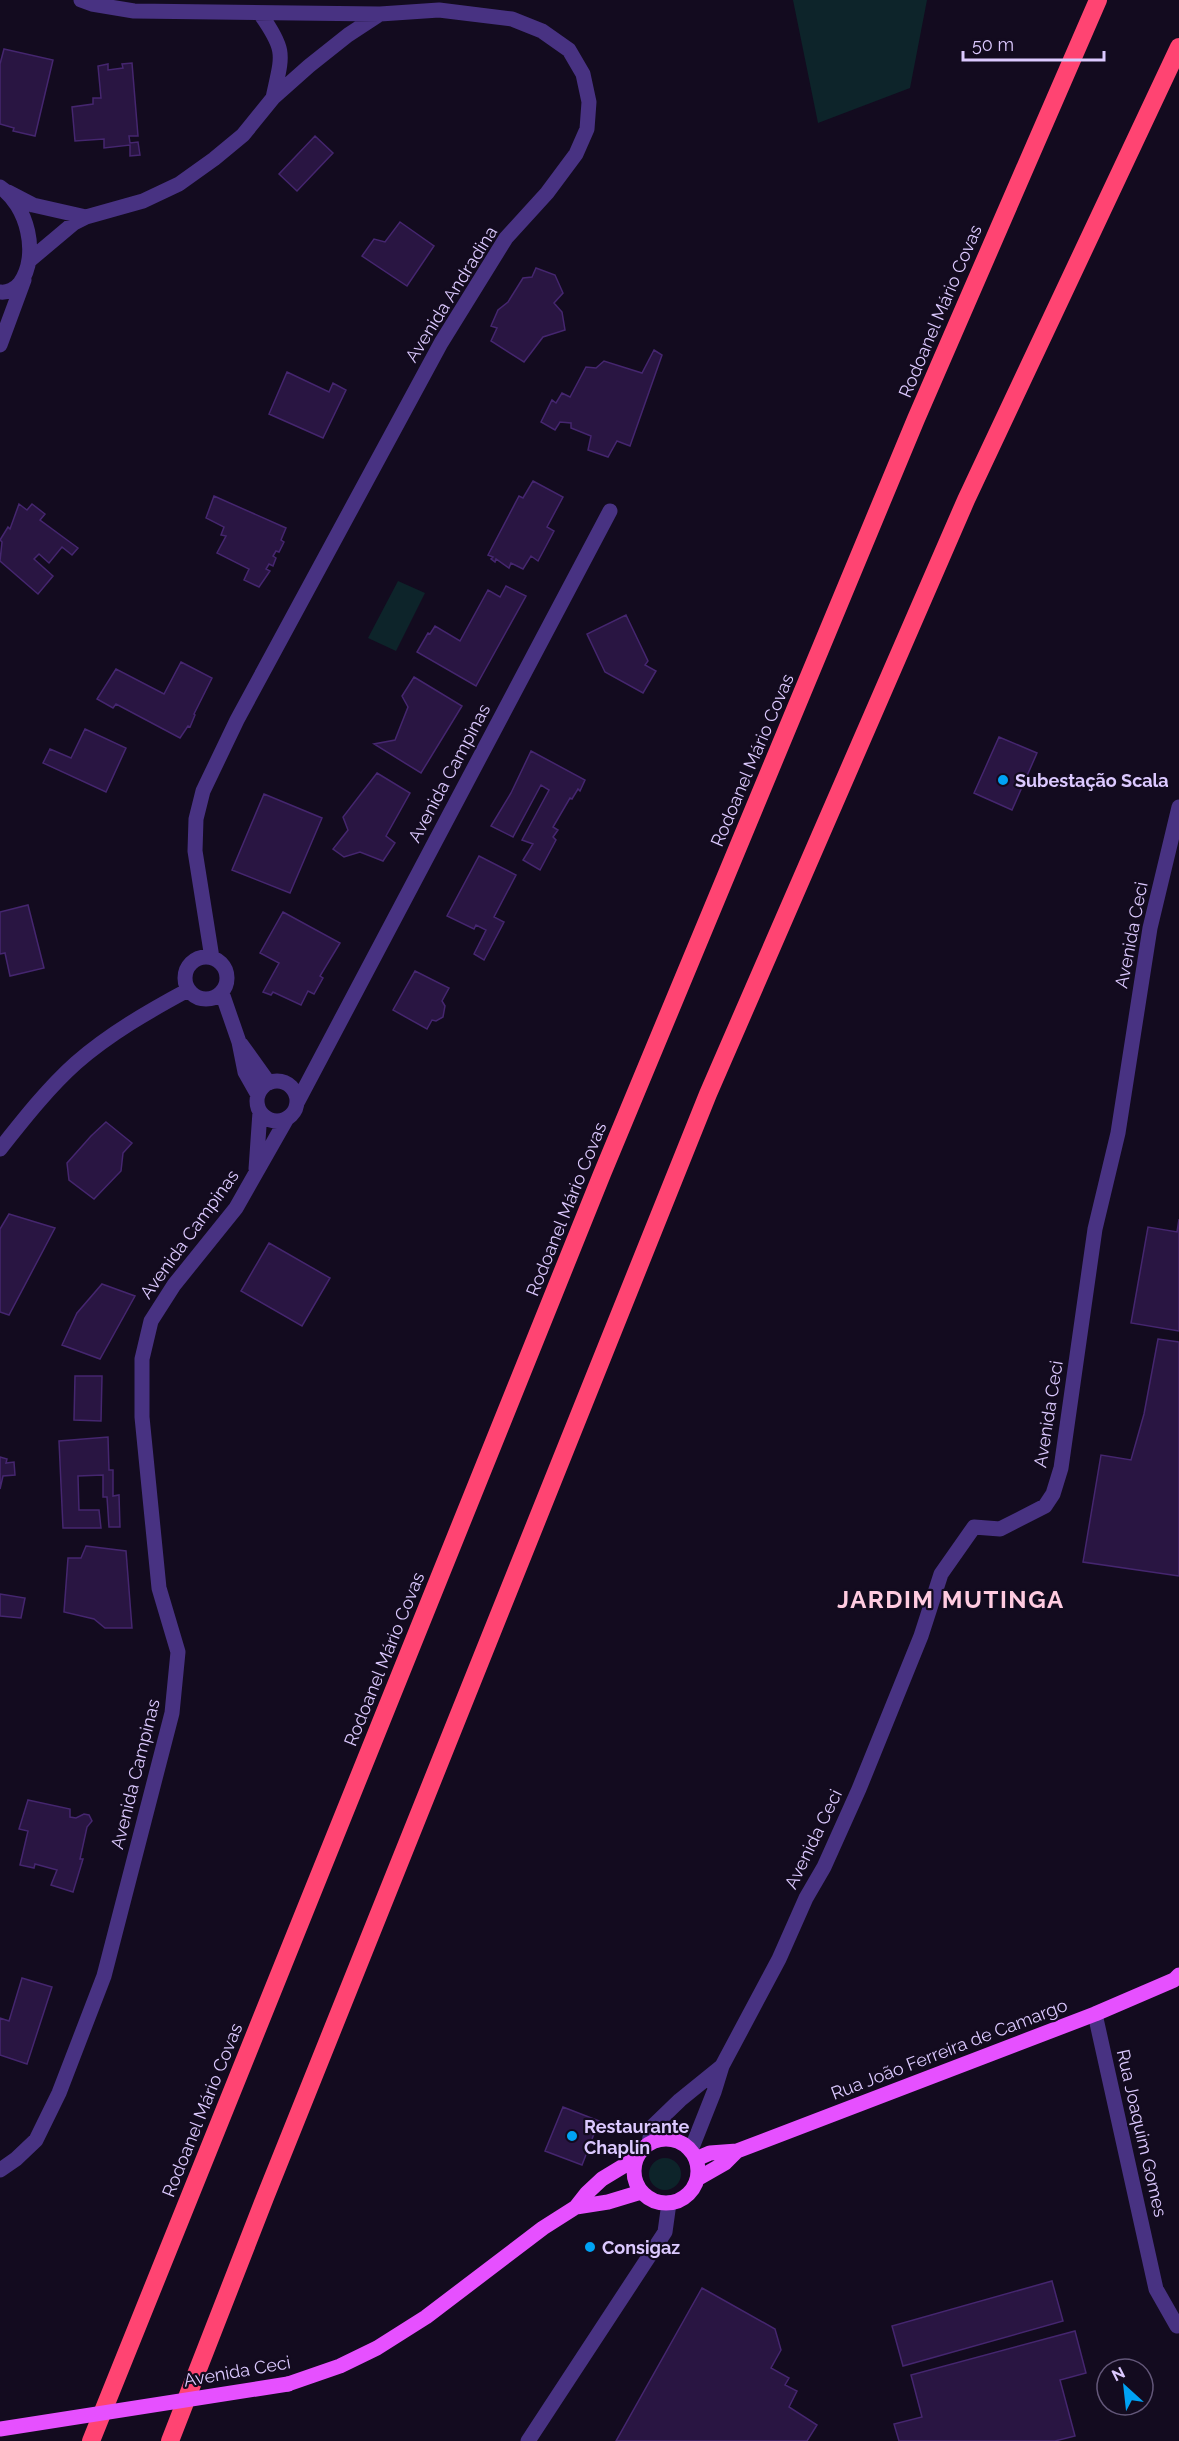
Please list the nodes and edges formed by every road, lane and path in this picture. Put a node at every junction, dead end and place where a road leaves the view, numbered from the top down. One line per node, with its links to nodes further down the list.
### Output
1 (81, 0): 4 (street, Avenida Andradina)
2 (1098, 0): 41 (highway, Rodoanel Mário Covas)
3 (380, 14): 4 (street, Avenida Andradina); 6 (street); 14 (street, Avenida Andradina)
4 (261, 15): 6 (street)
5 (1179, 47): 42 (highway)
6 (273, 98): 8 (street)
7 (4, 189): 8 (street); 9 (street)
8 (86, 217): 9 (street)
9 (28, 268): 10 (street); 11 (street)
10 (0, 292)
11 (0, 345)
12 (610, 511): 18 (street, Avenida Campinas)
13 (1179, 807): 29 (street, Avenida Ceci)
14 (212, 958): 15 (street); 16 (street)
15 (188, 990): 16 (street); 25 (street)
16 (222, 993): 17 (street)
17 (239, 1042): 19 (street); 21 (street)
18 (322, 1052): 20 (street, Avenida Campinas); 22 (street, Avenida Campinas)
19 (269, 1083): 20 (street); 21 (street)
20 (288, 1084): 22 (street)
21 (258, 1095): 23 (street)
22 (298, 1101): 24 (street)
23 (260, 1112): 24 (street); 26 (street, Avenida Campinas)
24 (286, 1120): 26 (street, Avenida Campinas)
25 (0, 1149)
26 (256, 1175): 34 (street, Avenida Campinas)
27 (1177, 1978): 28 (main road, Rua João Ferreira de Camargo)
28 (1095, 2014): 31 (main road, Rua João Ferreira de Camargo); 39 (street, Rua Joaquim Gomes)
29 (722, 2066): 30 (street, Avenida Ceci); 32 (street, Avenida Ceci)
30 (649, 2143): 32 (main road); 33 (main road)
31 (737, 2151): 32 (main road, Rua João Ferreira de Camargo); 35 (main road, Rua João Ferreira de Camargo)
32 (694, 2155): 35 (main road)
33 (635, 2159): 36 (main road); 38 (main road, Avenida Ceci)
34 (0, 2170)
35 (697, 2179): 37 (main road)
36 (640, 2192): 37 (main road); 38 (main road, Avenida Ceci)
37 (669, 2203): 43 (street)
38 (576, 2207): 40 (main road, Avenida Ceci, bridge)
39 (1177, 2326)
40 (0, 2429)
41 (91, 2441)
42 (170, 2441)
43 (528, 2441)

